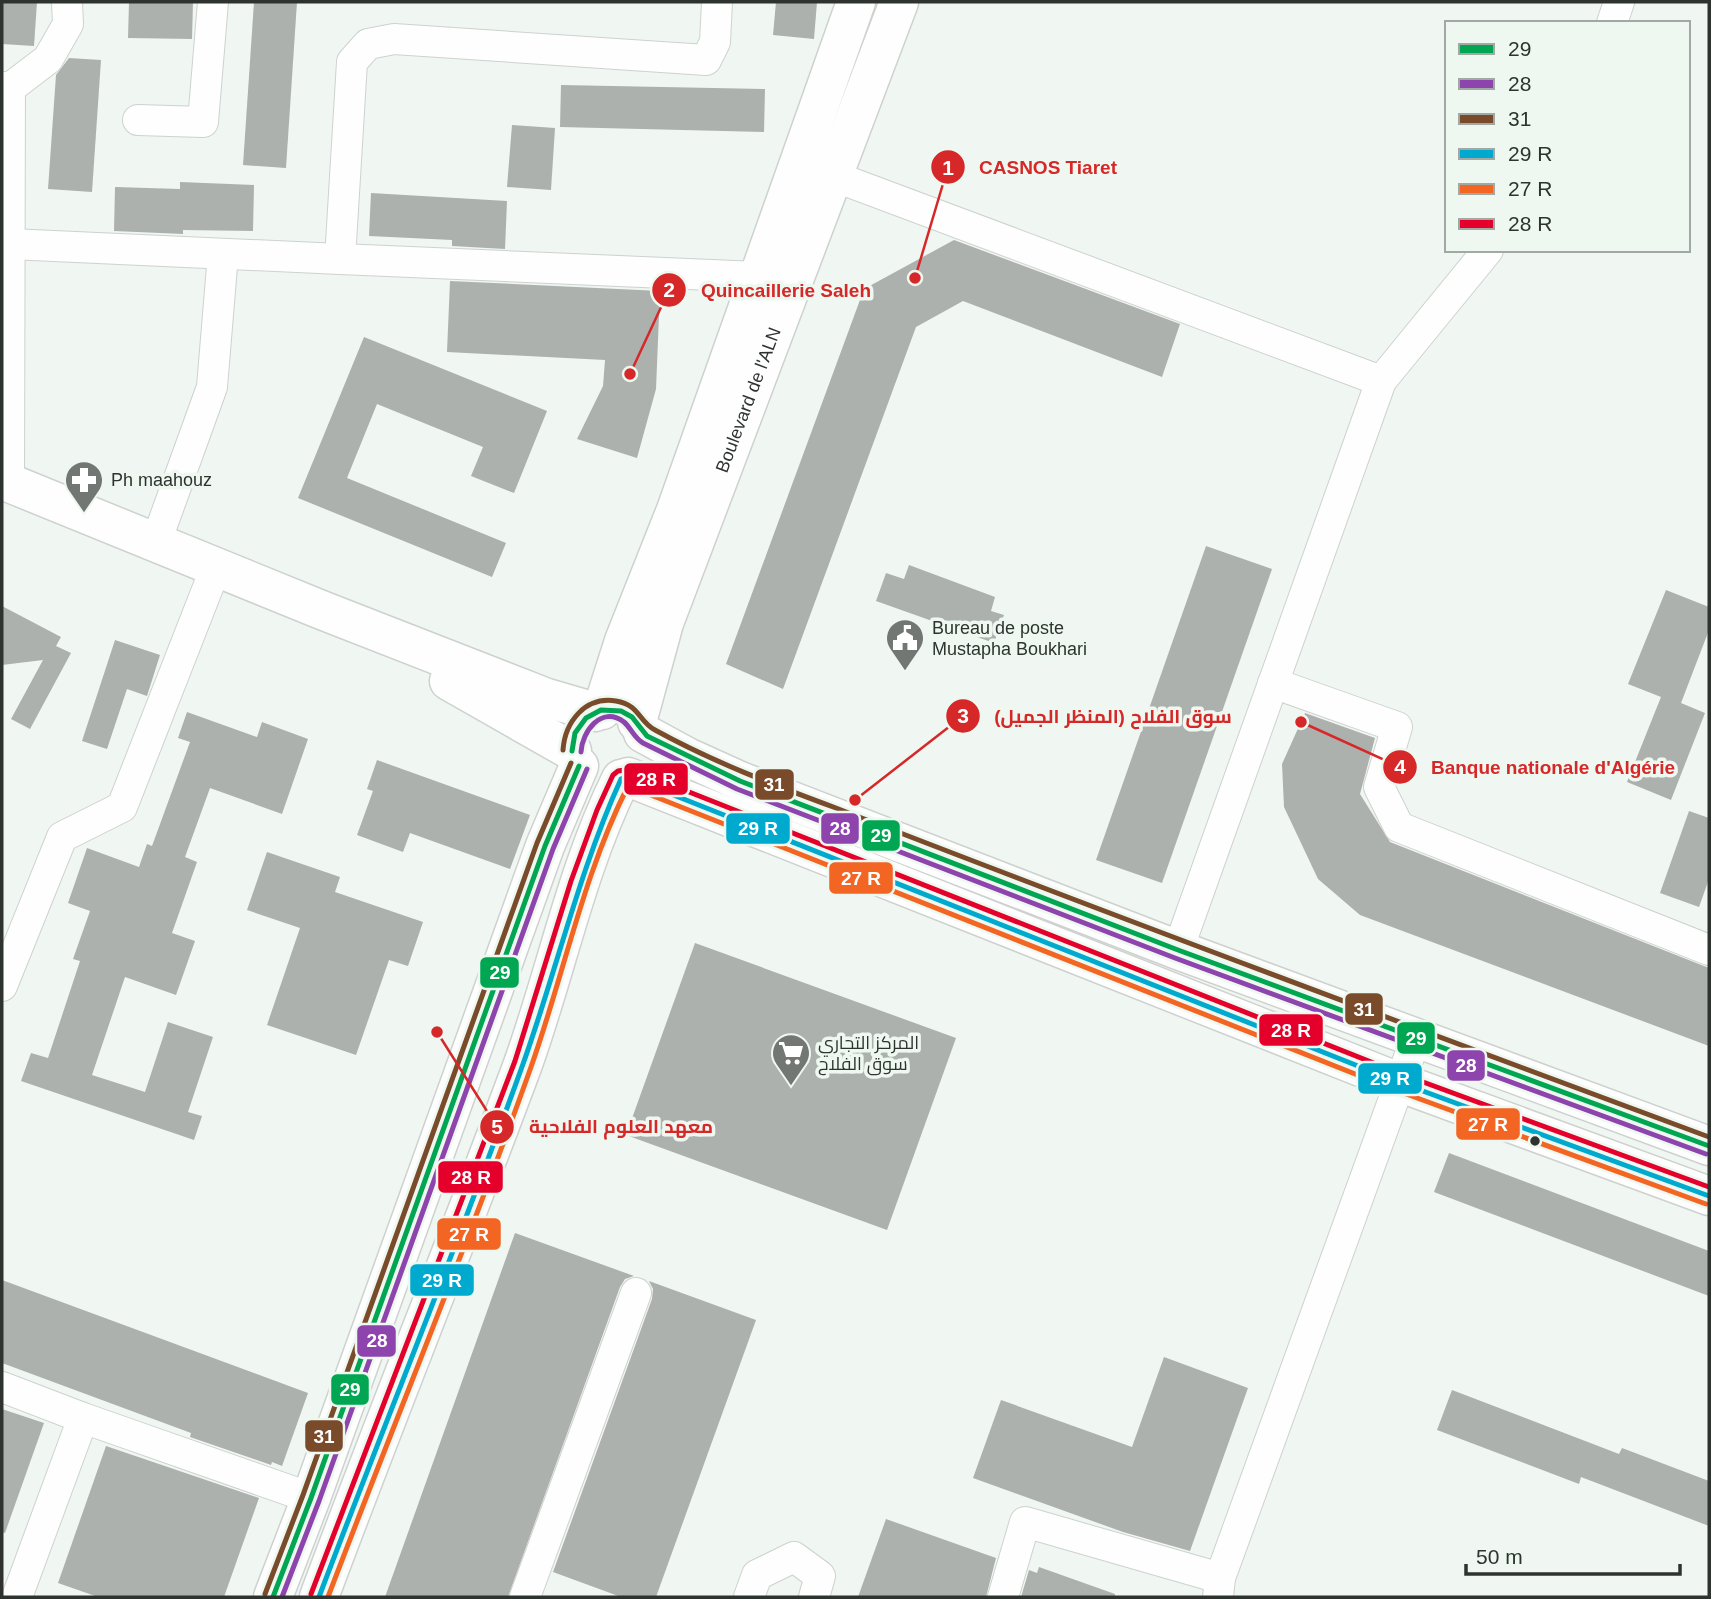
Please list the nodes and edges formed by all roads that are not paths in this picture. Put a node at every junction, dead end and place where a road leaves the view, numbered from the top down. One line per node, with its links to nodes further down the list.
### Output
1 (67, 2): 8 (street)
2 (213, 2): 9 (street)
3 (717, 2): 14 (street)
4 (856, 2): 15 (main road, Boulevard de l'ALN)
5 (899, 2): 10 (main road, Boulevard de l'ALN)
6 (1619, 2): 7 (street)
7 (1613, 21)
8 (6, 87): 11 (street)
9 (138, 120)
10 (833, 176): 16 (street); 24 (main road, Boulevard de l'ALN)
11 (10, 244): 13 (street); 17 (street)
12 (1486, 252): 16 (street)
13 (223, 254): 14 (street); 18 (street)
14 (340, 259): 15 (street)
15 (758, 277): 21 (main road, Boulevard de l'ALN)
16 (1381, 381): 22 (street)
17 (5, 481): 18 (main road)
18 (156, 542): 19 (main road)
19 (216, 567): 20 (main road); 29 (street)
20 (324, 611): 23 (main road); 25 (main road)
21 (624, 641): 23 (main road); 24 (main road, Boulevard de l'ALN)
22 (1273, 682): 27 (street); 28 (street)
23 (547, 698): 24 (main road)
24 (619, 719): 25 (main road); 26 (main road); 27 (main road)
25 (576, 759): 26 (main road); 37 (main road)
26 (624, 778): 31 (main road); 41 (main road)
27 (1178, 950): 30 (main road)
28 (1709, 950)
29 (2, 986)
30 (1416, 1038): 31 (street); 32 (main road)
31 (1401, 1083): 33 (main road); 39 (street)
32 (1709, 1146)
33 (1709, 1196)
34 (636, 1293): 42 (street)
35 (2, 1387): 36 (street)
36 (83, 1418): 37 (street); 38 (street)
37 (311, 1498): 40 (main road)
38 (14, 1586)
39 (1219, 1588): 45 (street)
40 (273, 1597)
41 (319, 1597)
42 (525, 1597)
43 (749, 1597): 44 (street)
44 (814, 1597)
45 (1003, 1597)

